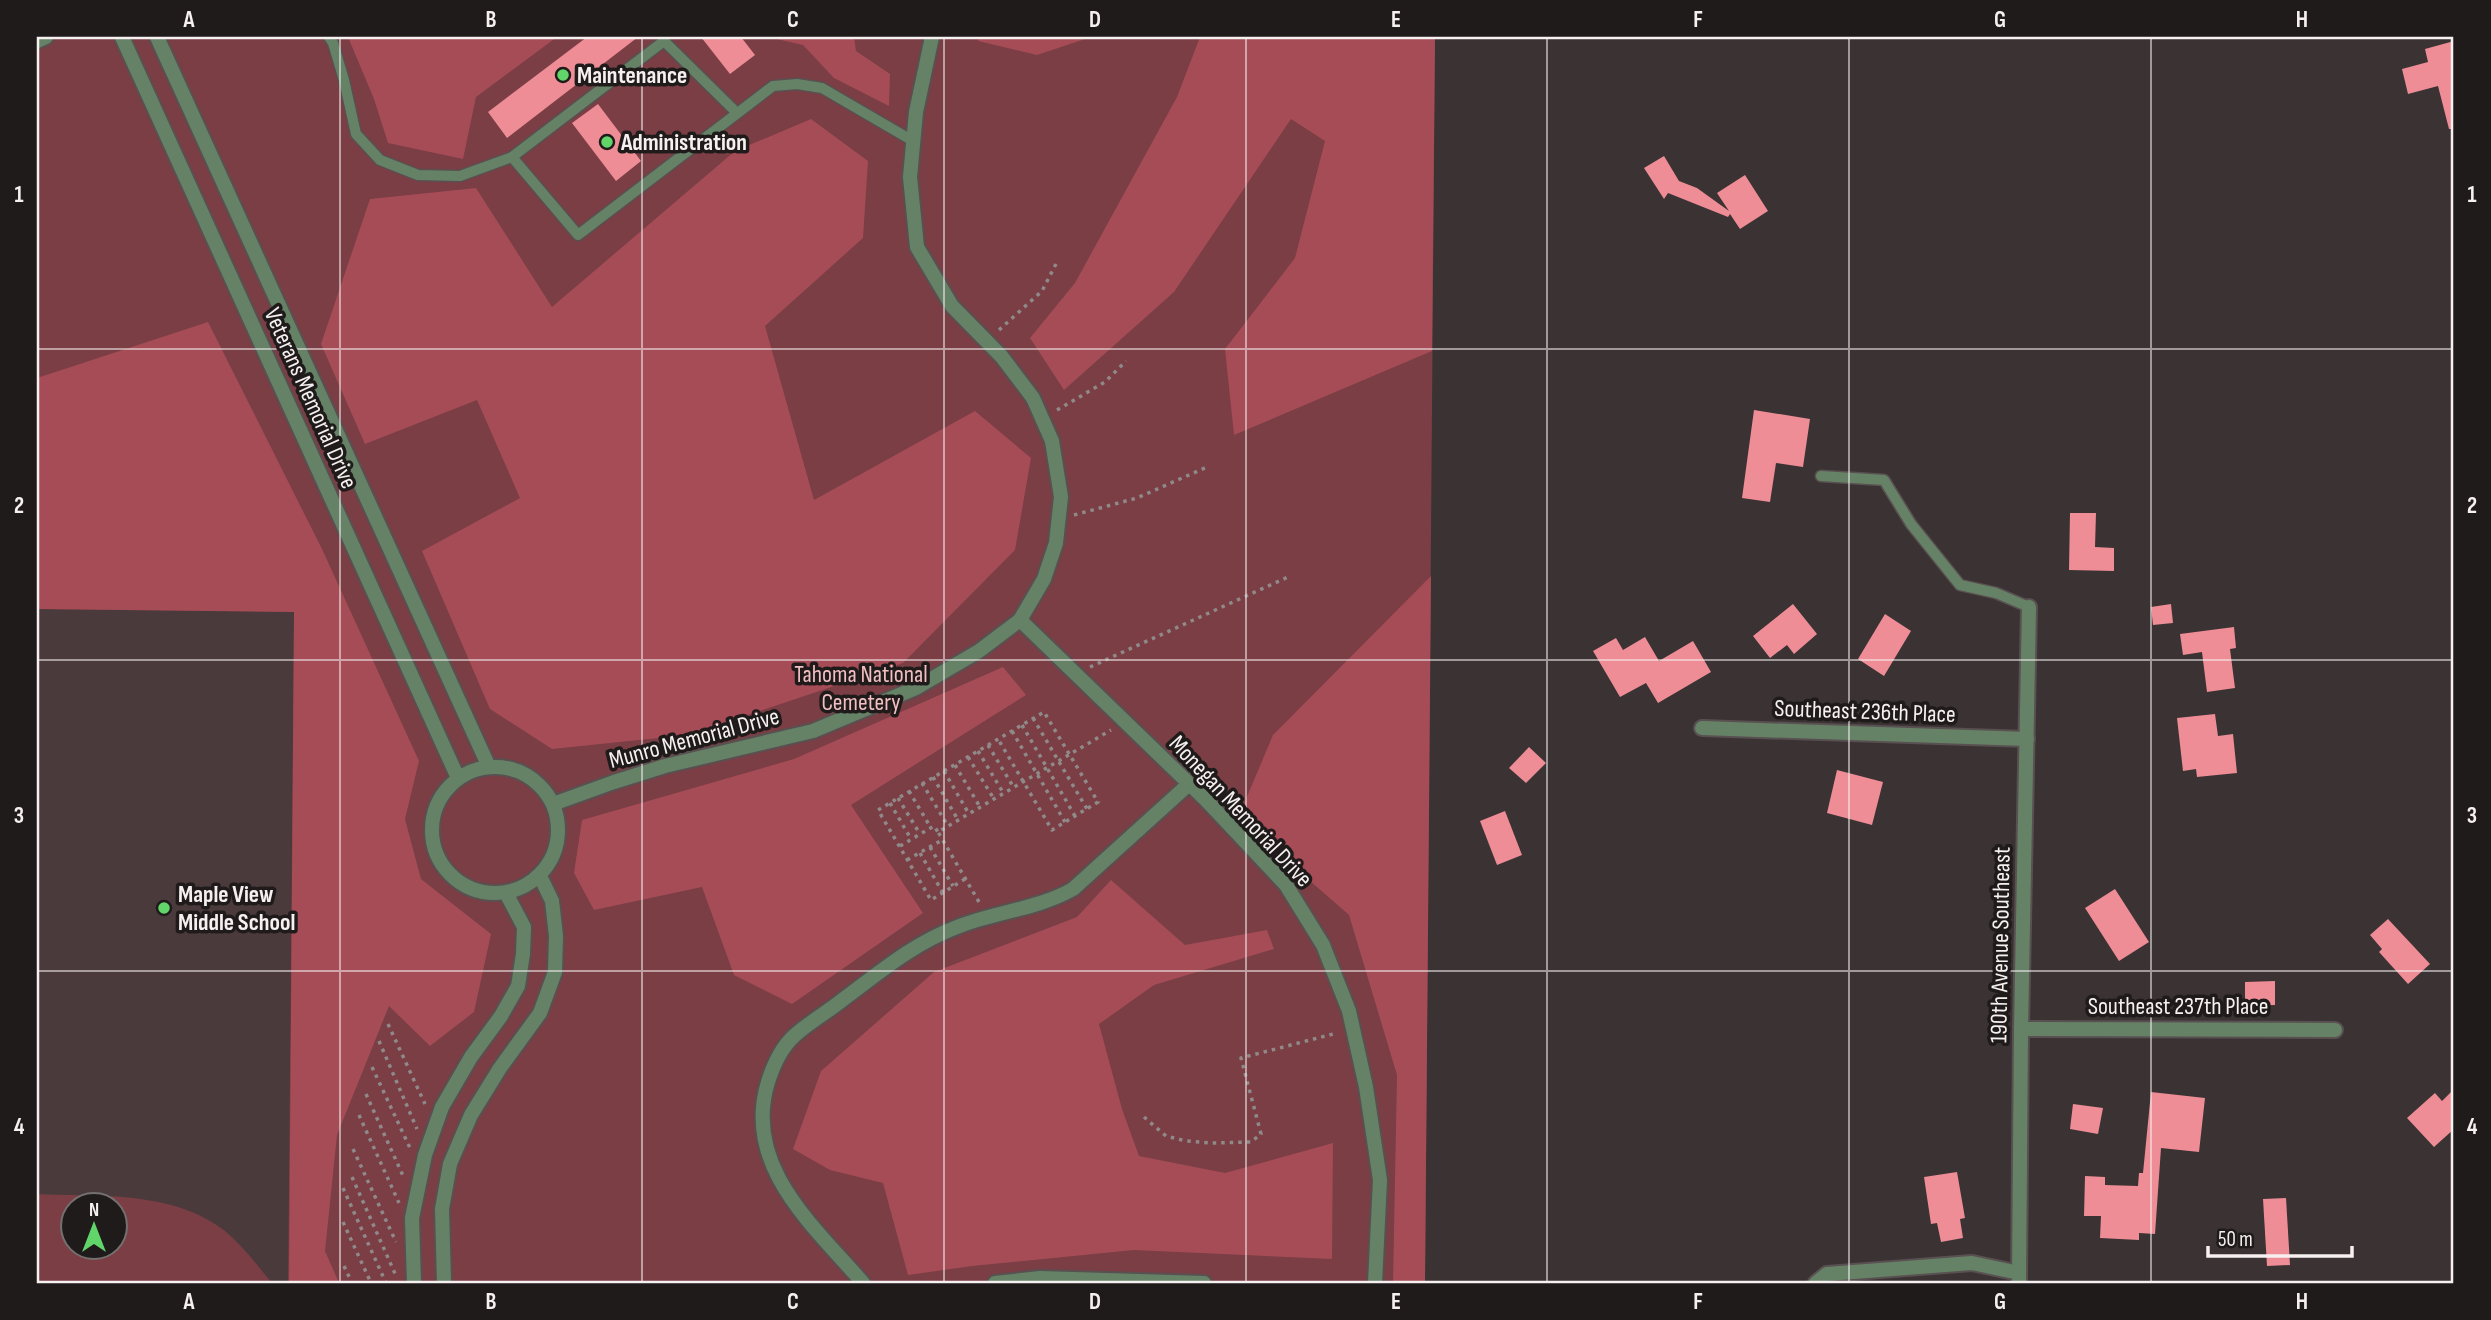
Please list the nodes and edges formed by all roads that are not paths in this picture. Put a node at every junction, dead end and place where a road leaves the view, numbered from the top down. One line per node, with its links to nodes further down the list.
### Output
1 (46, 37): 6 (street)
2 (121, 37): 16 (street, Veterans Memorial Drive)
3 (157, 37): 15 (street, Veterans Memorial Drive)
4 (329, 37): 9 (lane)
5 (932, 37): 8 (street, Munro Memorial Drive)
6 (37, 41)
7 (737, 113): 8 (lane); 9 (lane); 9 (lane)
8 (913, 141): 12 (street, Munro Memorial Drive)
9 (512, 157)
10 (1821, 476): 11 (lane)
11 (2029, 607): 14 (street, 190th Avenue Southeast)
12 (1020, 620): 17 (street, Monegan Memorial Drive); 18 (street, Munro Memorial Drive)
13 (1702, 728): 14 (street, Southeast 236th Place)
14 (2026, 739): 21 (street, 190th Avenue Southeast)
15 (489, 767): 16 (street); 18 (street)
16 (458, 778): 20 (street)
17 (1189, 784): 26 (street); 29 (street, Monegan Memorial Drive)
18 (553, 804): 19 (street)
19 (540, 876): 20 (street); 25 (street)
20 (506, 892): 24 (street)
21 (2021, 1029): 22 (street, Southeast 237th Place); 23 (street, 190th Avenue Southeast)
22 (2335, 1030)
23 (2019, 1278): 30 (street)
24 (414, 1283)
25 (444, 1283)
26 (863, 1283)
27 (995, 1283): 28 (street)
28 (1204, 1283)
29 (1375, 1283)
30 (1816, 1283)

